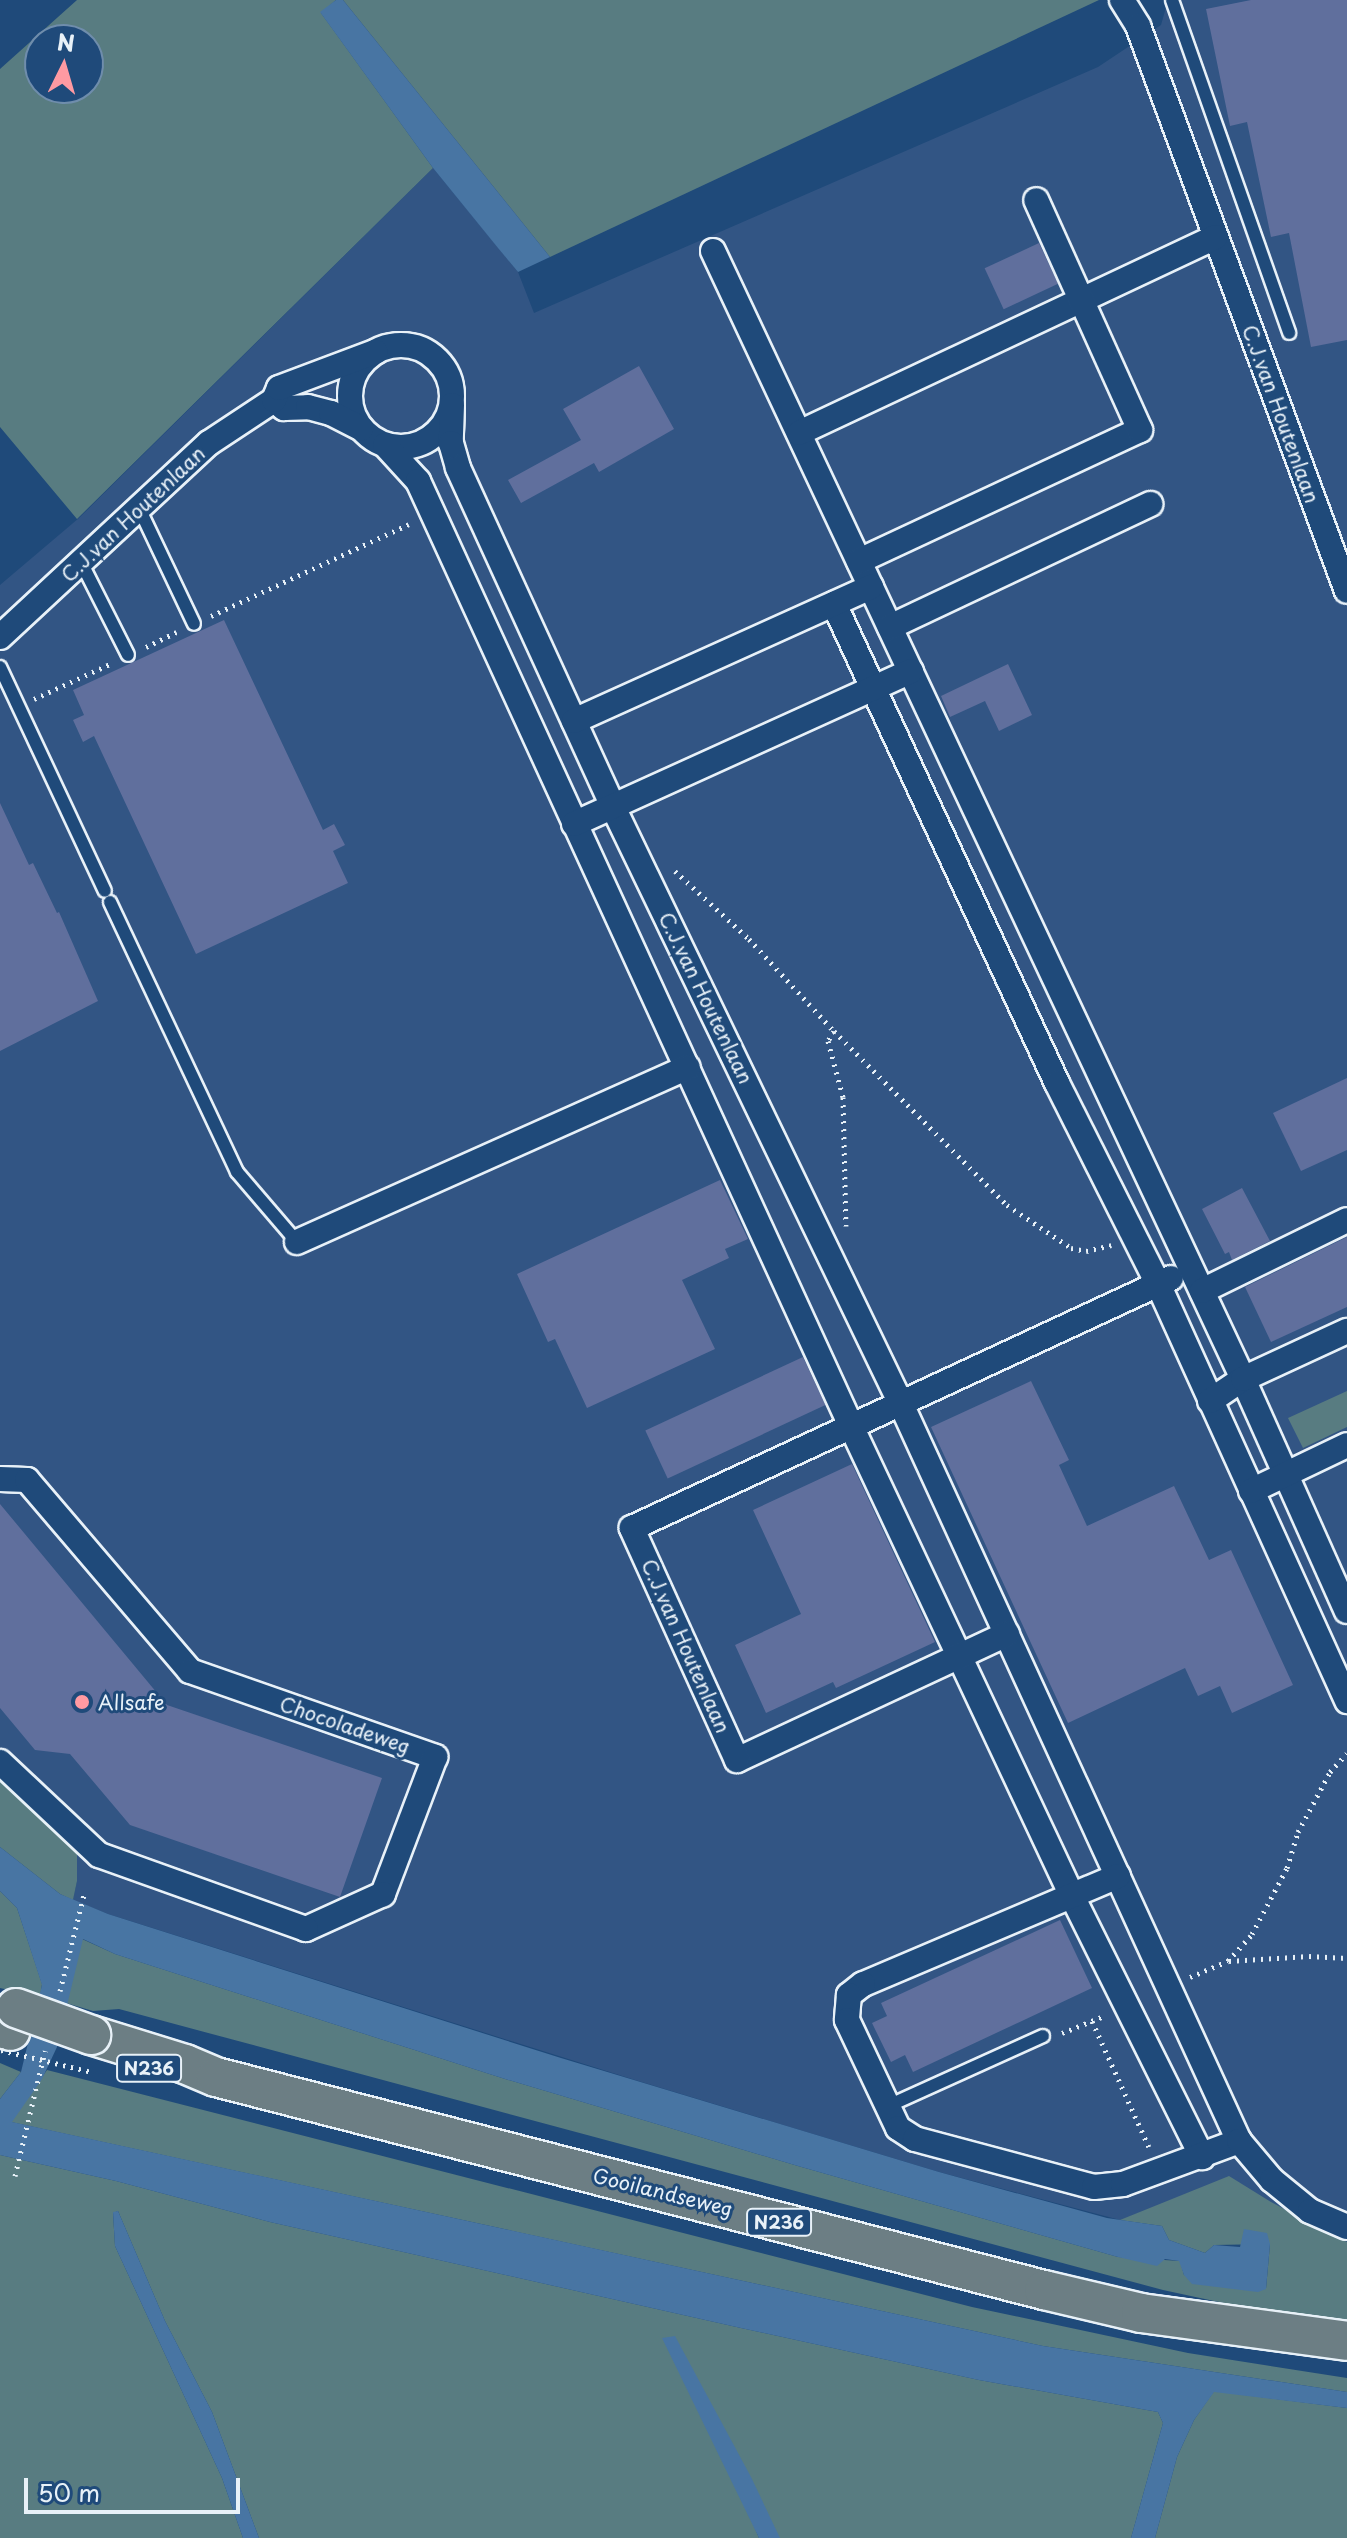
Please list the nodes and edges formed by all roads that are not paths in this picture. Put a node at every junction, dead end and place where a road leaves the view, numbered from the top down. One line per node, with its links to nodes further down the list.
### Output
1 (1122, 0): 4 (street, C.J.van Houtenlaan)
2 (1172, 0): 7 (lane)
3 (1036, 200): 6 (street)
4 (1215, 237): 6 (street); 19 (street, C.J.van Houtenlaan)
5 (713, 251): 12 (street)
6 (1082, 300): 12 (street); 16 (street)
7 (1289, 333)
8 (375, 352): 9 (street, C.J.van Houtenlaan); 10 (street); 11 (street)
9 (274, 400): 11 (street); 15 (street, C.J.van Houtenlaan)
10 (452, 405): 13 (street); 28 (street, C.J.van Houtenlaan)
11 (361, 428): 13 (street)
12 (799, 433): 16 (street)
13 (385, 445): 30 (street)
14 (1150, 504): 22 (street)
15 (139, 508): 17 (street, C.J.van Houtenlaan); 21 (lane)
16 (859, 561): 18 (street)
17 (81, 562): 23 (street, C.J.van Houtenlaan); 24 (lane)
18 (871, 587): 20 (street); 22 (street)
19 (1347, 591)
20 (834, 604): 27 (street); 28 (street)
21 (194, 624)
22 (890, 627): 26 (street)
23 (0, 637)
24 (128, 655)
25 (0, 667): 39 (lane)
26 (911, 671): 27 (street); 31 (street)
27 (873, 688): 29 (street); 32 (street)
28 (574, 721): 29 (street, C.J.van Houtenlaan)
29 (613, 807): 30 (street); 46 (street, C.J.van Houtenlaan)
30 (574, 824): 34 (street)
31 (1034, 933): 32 (street); 33 (street)
32 (998, 950): 35 (street)
33 (1095, 1064): 35 (street); 36 (street)
34 (688, 1067): 39 (street); 47 (street)
35 (1057, 1083): 37 (street)
36 (1148, 1177): 37 (street); 40 (street)
37 (1111, 1193): 41 (street)
38 (1347, 1220): 42 (street)
39 (297, 1242)
40 (1190, 1267): 41 (street, C.J.van Houtenlaan); 42 (street)
41 (1159, 1286): 45 (street); 46 (street, C.J.van Houtenlaan)
42 (1202, 1291): 44 (street)
43 (1347, 1331): 44 (street)
44 (1243, 1379): 45 (street); 49 (street)
45 (1210, 1401): 51 (street)
46 (902, 1406): 47 (street, C.J.van Houtenlaan); 53 (street, C.J.van Houtenlaan)
47 (852, 1428): 54 (street); 54 (street, C.J.van Houtenlaan)
48 (1347, 1445): 49 (street)
49 (1284, 1476): 51 (street); 52 (street)
50 (0, 1479): 56 (street, Chocoladeweg)
51 (1251, 1491): 55 (street)
52 (1347, 1611)
53 (1007, 1634): 54 (street, C.J.van Houtenlaan); 57 (street, C.J.van Houtenlaan)
54 (960, 1656): 58 (street)
55 (1347, 1701)
56 (0, 1762)
57 (1118, 1876): 58 (street); 62 (street, C.J.van Houtenlaan)
58 (1072, 1896): 61 (street); 63 (street)
59 (6, 2024): 65 (main road, Gooilandseweg / N236, bridge)
60 (1043, 2036): 61 (lane)
61 (888, 2106): 63 (street)
62 (1239, 2141): 63 (street); 64 (street, C.J.van Houtenlaan)
63 (1202, 2157)
64 (1347, 2227)
65 (1347, 2341)

